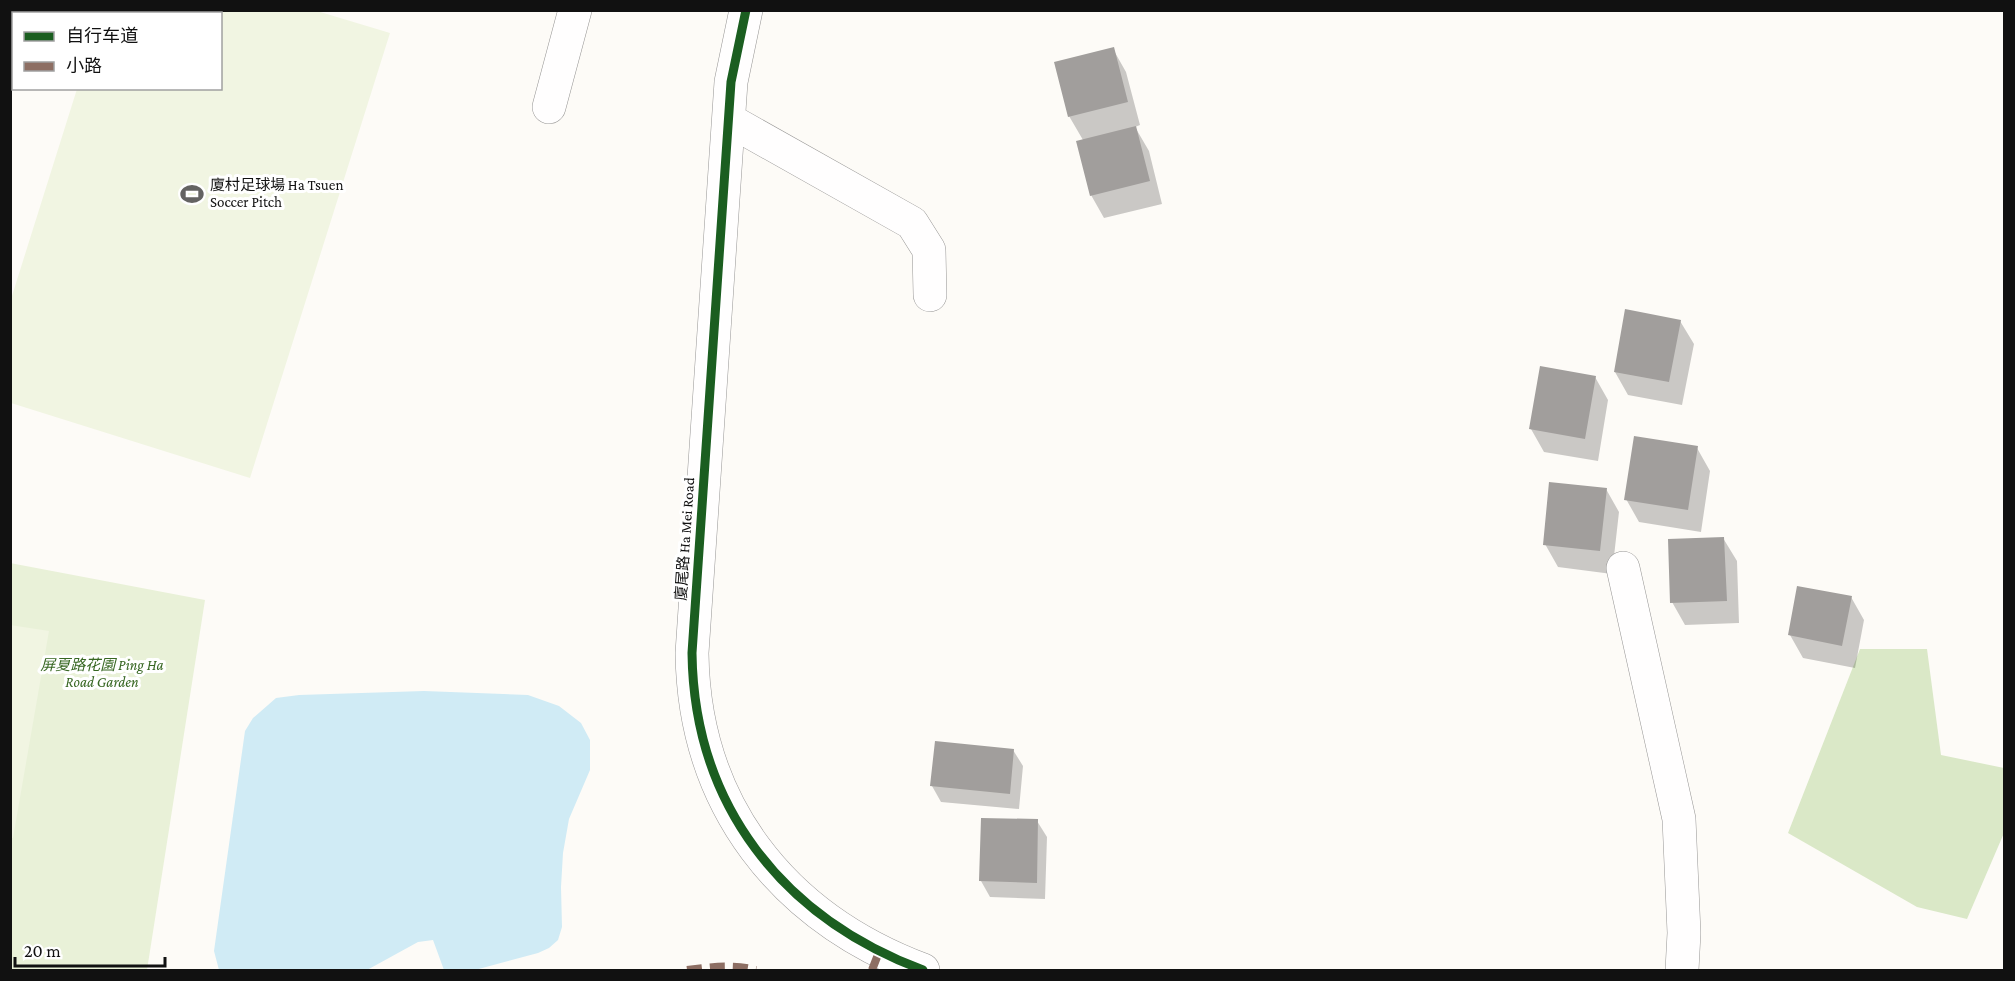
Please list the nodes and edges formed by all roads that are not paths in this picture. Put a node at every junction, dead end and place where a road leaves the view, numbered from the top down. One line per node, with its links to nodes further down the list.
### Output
1 (574, 10): 3 (street)
2 (746, 10): 4 (street, 廈尾路 Ha Mei Road)
3 (549, 107)
4 (729, 120): 5 (street); 7 (street, 廈尾路 Ha Mei Road)
5 (930, 295)
6 (1623, 568): 8 (street)
7 (923, 970)
8 (1682, 970)

